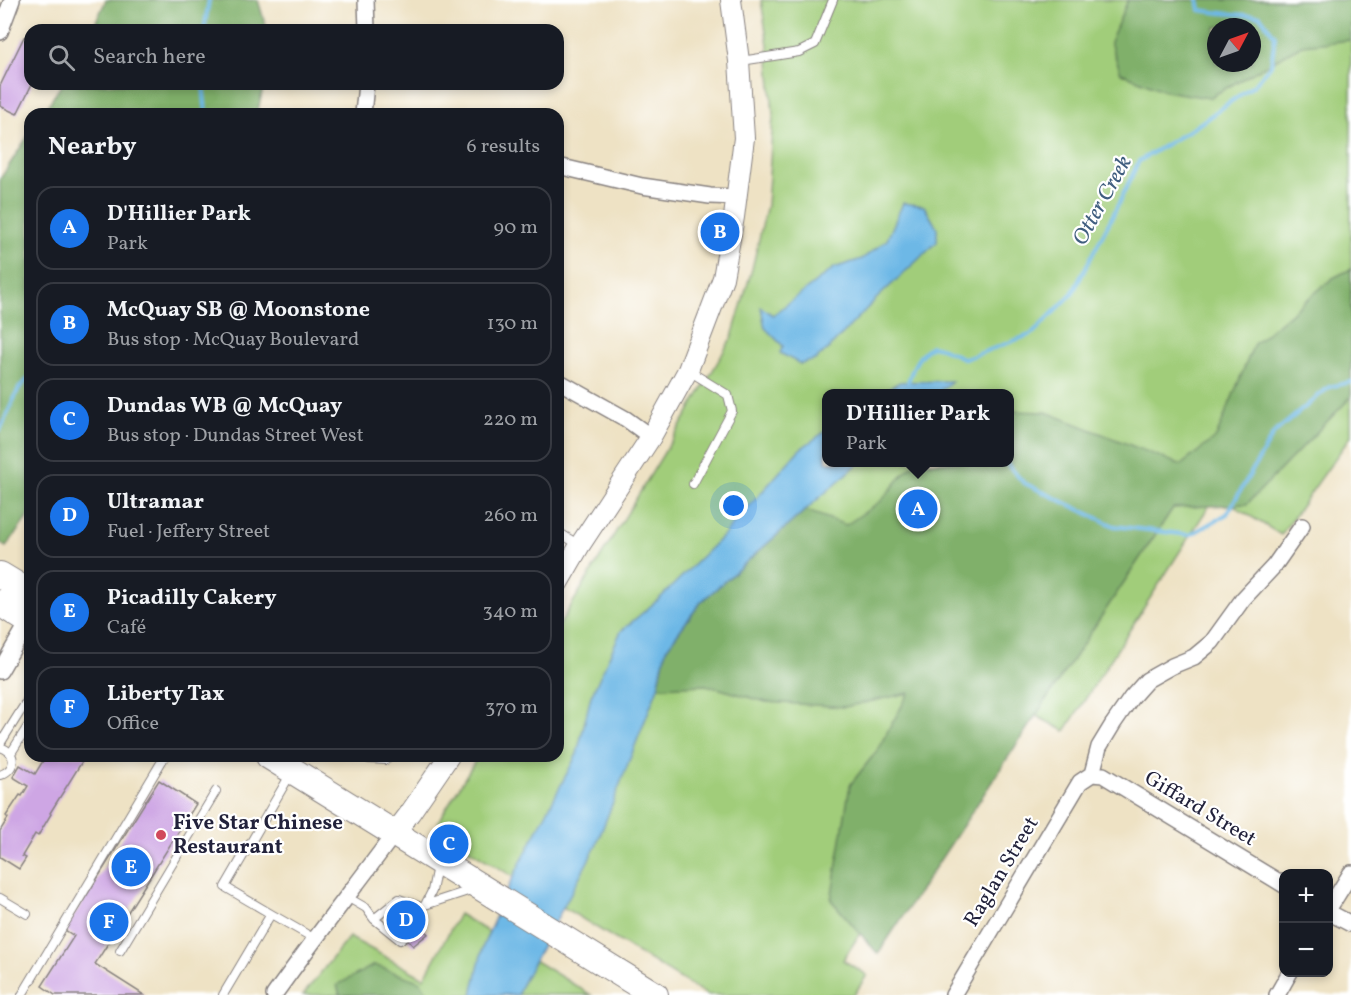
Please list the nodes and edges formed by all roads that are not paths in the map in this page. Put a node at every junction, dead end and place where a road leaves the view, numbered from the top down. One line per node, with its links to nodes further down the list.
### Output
1 (12, 0): 6 (street)
2 (366, 0): 5 (street)
3 (731, 0): 7 (street)
4 (833, 0): 7 (lane)
5 (367, 24)
6 (0, 32)
7 (739, 61): 11 (street)
8 (365, 90): 9 (street)
9 (364, 108)
10 (564, 167): 11 (street)
11 (737, 197): 12 (street)
12 (688, 370): 14 (street); 15 (lane)
13 (564, 384): 14 (street)
14 (651, 437): 18 (street)
15 (693, 484)
16 (1302, 526): 31 (street)
17 (564, 536): 18 (lane)
18 (580, 545): 19 (street)
19 (564, 573)
20 (0, 574): 21 (main road)
21 (20, 606): 22 (street)
22 (0, 671)
23 (24, 706): 25 (lane)
24 (24, 732): 26 (lane)
25 (0, 745): 26 (lane)
26 (11, 753): 32 (lane)
27 (161, 762): 54 (lane)
28 (278, 762): 30 (main road)
29 (444, 762): 34 (street)
30 (292, 771): 34 (main road); 45 (lane)
31 (1092, 774): 37 (street, Giffard Street); 58 (street, Raglan Street)
32 (0, 775)
33 (216, 791): 52 (lane)
34 (394, 834): 35 (main road); 39 (street)
35 (438, 861): 38 (main road); 42 (lane)
36 (1351, 873): 41 (street)
37 (1279, 882)
38 (489, 893): 42 (lane); 57 (main road)
39 (347, 897): 47 (lane); 51 (street)
40 (0, 898): 44 (lane)
41 (1333, 904)
42 (423, 906): 46 (lane); 47 (lane); 49 (lane)
43 (1333, 913): 48 (street)
44 (27, 914)
45 (271, 914): 51 (lane); 55 (lane)
46 (412, 915)
47 (374, 919): 50 (lane)
48 (1351, 924)
49 (420, 925)
50 (405, 936)
51 (315, 939): 56 (street)
52 (120, 951)
53 (1287, 977): 59 (street)
54 (22, 995)
55 (223, 995)
56 (274, 995)
57 (655, 995)
58 (953, 995)
59 (1277, 995)

